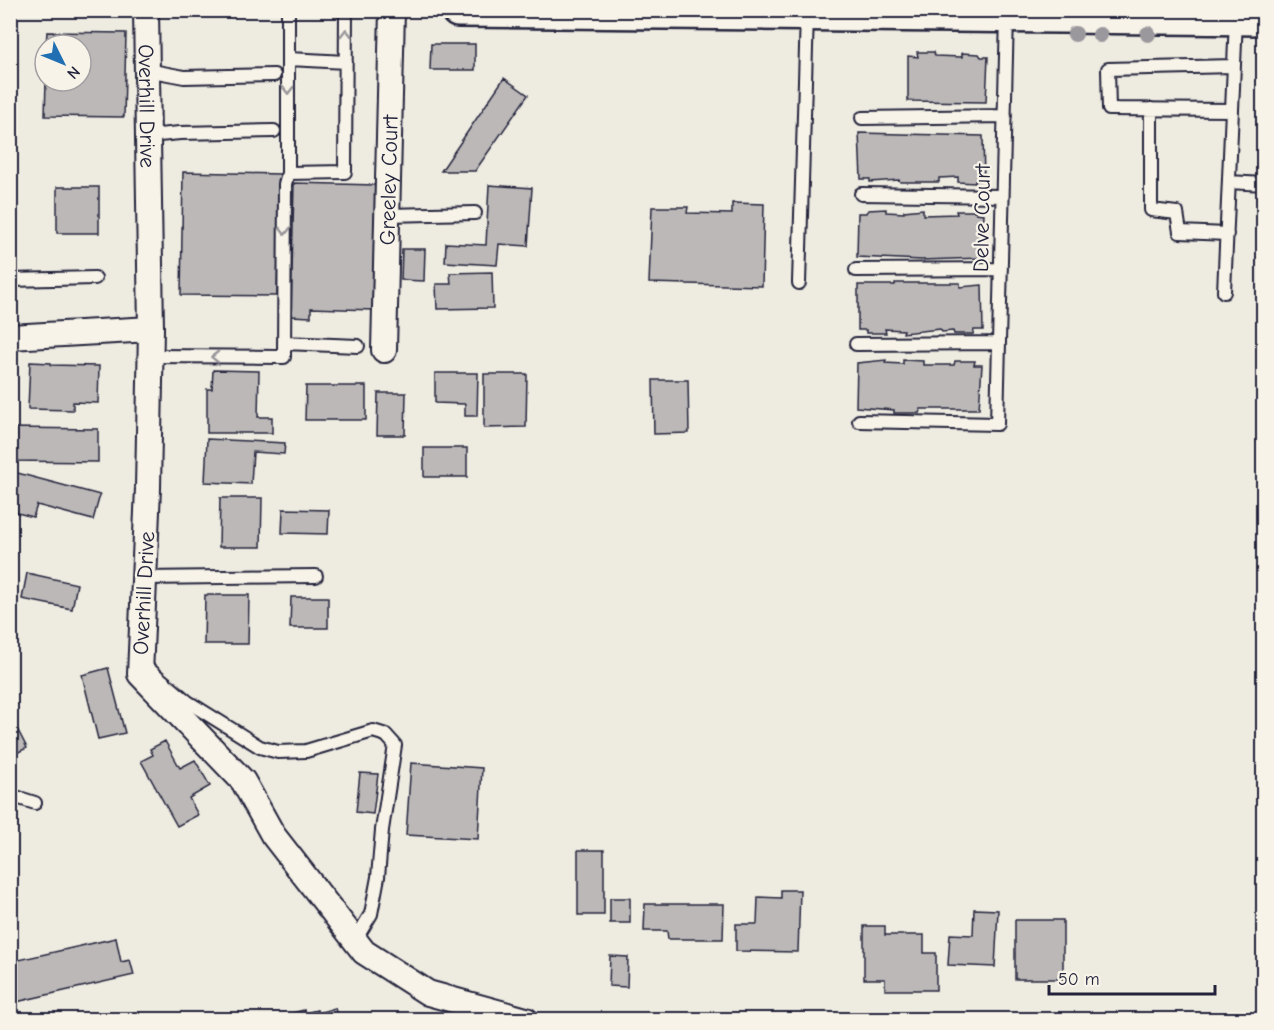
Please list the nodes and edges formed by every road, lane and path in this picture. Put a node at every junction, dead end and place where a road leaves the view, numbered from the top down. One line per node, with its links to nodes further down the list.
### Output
1 (146, 10): 12 (street, Overhill Drive)
2 (288, 10): 9 (lane)
3 (346, 10): 10 (lane, one-way to 3)
4 (392, 10): 26 (street, Greeley Court)
5 (458, 10): 6 (main road)
6 (807, 13): 7 (main road); 32 (lane)
7 (1007, 14): 8 (main road); 16 (lane, Delve Court)
8 (1250, 18): 11 (lane)
9 (289, 59): 10 (lane); 20 (lane, one-way to 20)
10 (346, 62): 20 (lane)
11 (1234, 66): 14 (lane); 15 (lane)
12 (147, 69): 13 (lane); 19 (street, Overhill Drive)
13 (274, 75)
14 (1151, 109): 15 (lane); 27 (lane)
15 (1232, 110): 21 (lane)
16 (1005, 116): 17 (lane); 24 (lane, Delve Court)
17 (862, 118)
18 (274, 131): 19 (lane)
19 (148, 136): 34 (street, Overhill Drive)
20 (288, 173): 36 (lane, one-way to 36)
21 (1229, 182): 22 (lane); 27 (lane)
22 (1263, 184)
23 (861, 194): 24 (lane)
24 (1002, 196): 28 (lane, Delve Court)
25 (475, 213): 26 (lane)
26 (387, 215): 40 (street, Greeley Court)
27 (1227, 234): 33 (lane)
28 (1001, 269): 29 (lane); 37 (lane, Delve Court)
29 (856, 270)
30 (94, 278): 31 (lane)
31 (10, 280)
32 (800, 283)
33 (1224, 292)
34 (151, 329): 35 (street); 41 (street, Overhill Drive)
35 (10, 337)
36 (284, 343): 39 (lane); 41 (lane, one-way to 41)
37 (999, 343): 38 (lane); 42 (lane, Delve Court)
38 (856, 344)
39 (358, 346)
40 (384, 350)
41 (151, 356): 44 (street, Overhill Drive)
42 (859, 421)
43 (316, 576): 44 (lane)
44 (144, 578): 45 (street, Overhill Drive)
45 (140, 661): 48 (street, Overhill Drive); 48 (lane)
46 (10, 795): 47 (lane)
47 (35, 803)
48 (351, 935): 49 (street, Overhill Drive)
49 (526, 1020)

